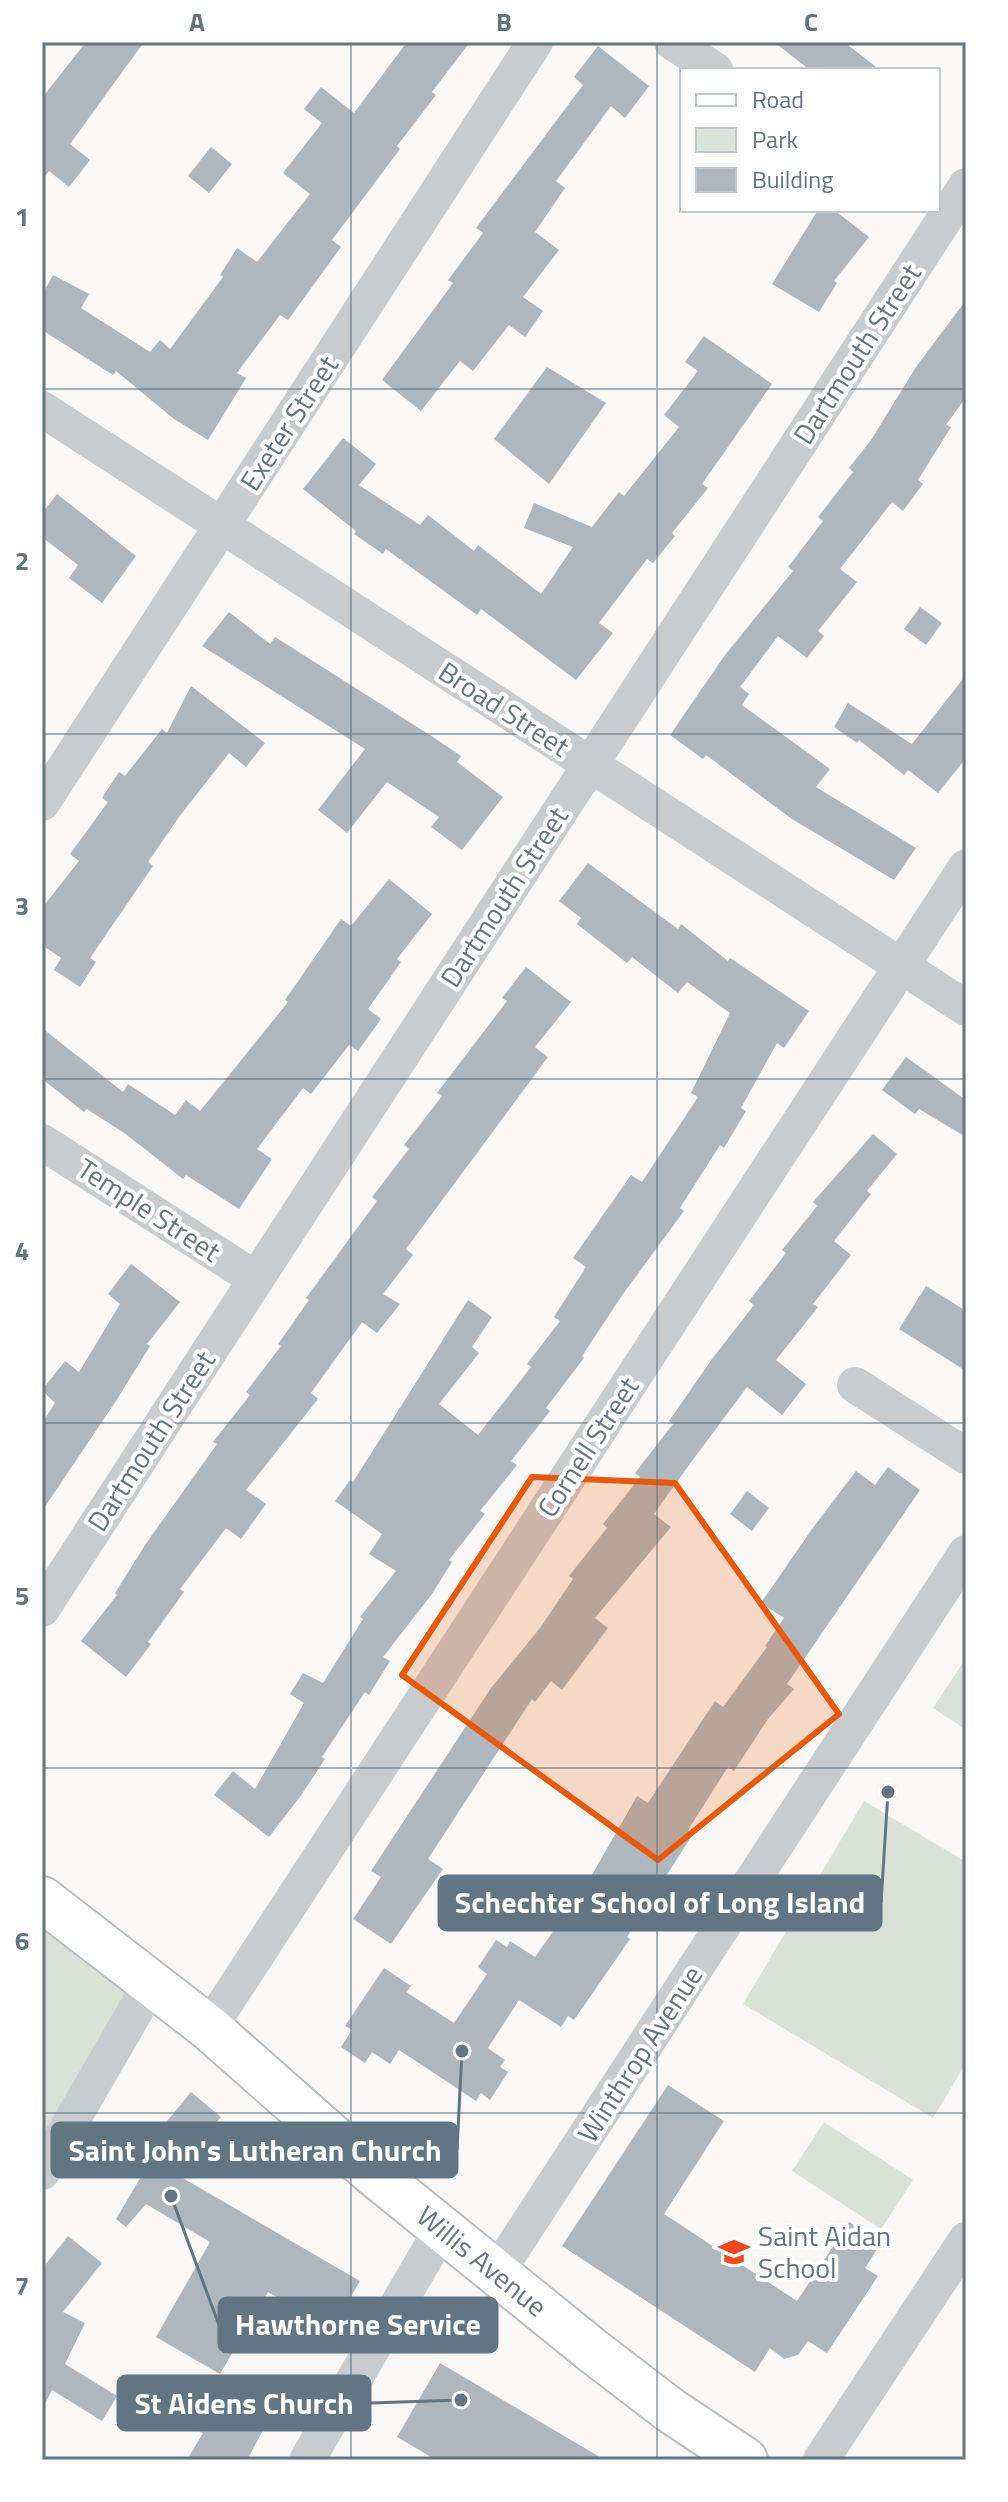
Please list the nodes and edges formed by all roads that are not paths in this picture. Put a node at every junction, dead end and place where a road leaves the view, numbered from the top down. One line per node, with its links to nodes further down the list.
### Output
1 (535, 42): 7 (street, Exeter Street)
2 (672, 42): 3 (street)
3 (712, 68)
4 (966, 186): 5 (street, Dartmouth Street)
5 (947, 220): 8 (street, Dartmouth Street)
6 (42, 409): 7 (street, Broad Street)
7 (222, 526): 8 (street, Broad Street); 9 (street, Exeter Street)
8 (590, 764): 11 (street, Broad Street); 14 (street, Dartmouth Street)
9 (42, 803)
10 (966, 867): 11 (street, Cornell Street)
11 (901, 966): 12 (street, Broad Street); 21 (street, Cornell Street)
12 (966, 1008)
13 (42, 1142): 14 (street, Temple Street)
14 (256, 1279): 18 (street, Dartmouth Street)
15 (855, 1385): 16 (street)
16 (966, 1456)
17 (966, 1553): 25 (street, Winthrop Avenue)
18 (42, 1609)
19 (42, 1899): 20 (main road, Willis Avenue)
20 (152, 1982): 21 (main road, Willis Avenue); 22 (street)
21 (209, 2028): 23 (main road, Willis Avenue)
22 (42, 2172)
23 (442, 2229): 25 (main road, Willis Avenue); 26 (street)
24 (966, 2240): 28 (street)
25 (497, 2272): 27 (main road, Willis Avenue)
26 (307, 2460)
27 (745, 2460)
28 (821, 2460)

